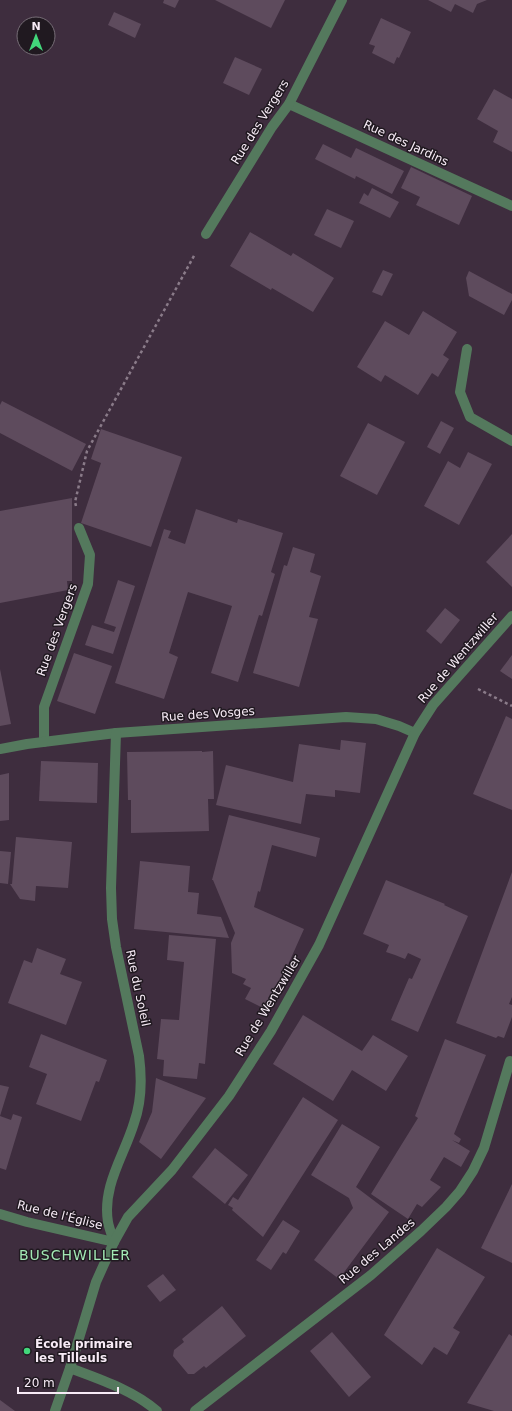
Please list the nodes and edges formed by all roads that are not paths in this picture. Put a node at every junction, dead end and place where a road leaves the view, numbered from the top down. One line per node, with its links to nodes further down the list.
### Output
1 (342, 0): 2 (street, Rue des Vergers)
2 (289, 104): 3 (street, Rue des Jardins); 4 (street, Rue des Vergers)
3 (512, 206)
4 (206, 234)
5 (467, 348): 6 (street)
6 (512, 441)
7 (79, 528): 11 (street, Rue des Vergers)
8 (512, 616): 10 (street, Rue de Wentzwiller)
9 (116, 733): 10 (street, Rue des Vosges); 11 (street, Rue des Vosges); 15 (street, Rue du Soleil)
10 (415, 733): 15 (street, Rue de Wentzwiller)
11 (44, 742): 12 (street, Rue des Vosges)
12 (0, 749)
13 (510, 1061): 19 (street, Rue des Landes)
14 (0, 1214): 15 (street, Rue de l'Église)
15 (114, 1242): 16 (street, Rue de Wentzwiller)
16 (70, 1368): 17 (street, Rue de Wentzwiller); 18 (street)
17 (55, 1411)
18 (157, 1411)
19 (195, 1411)

